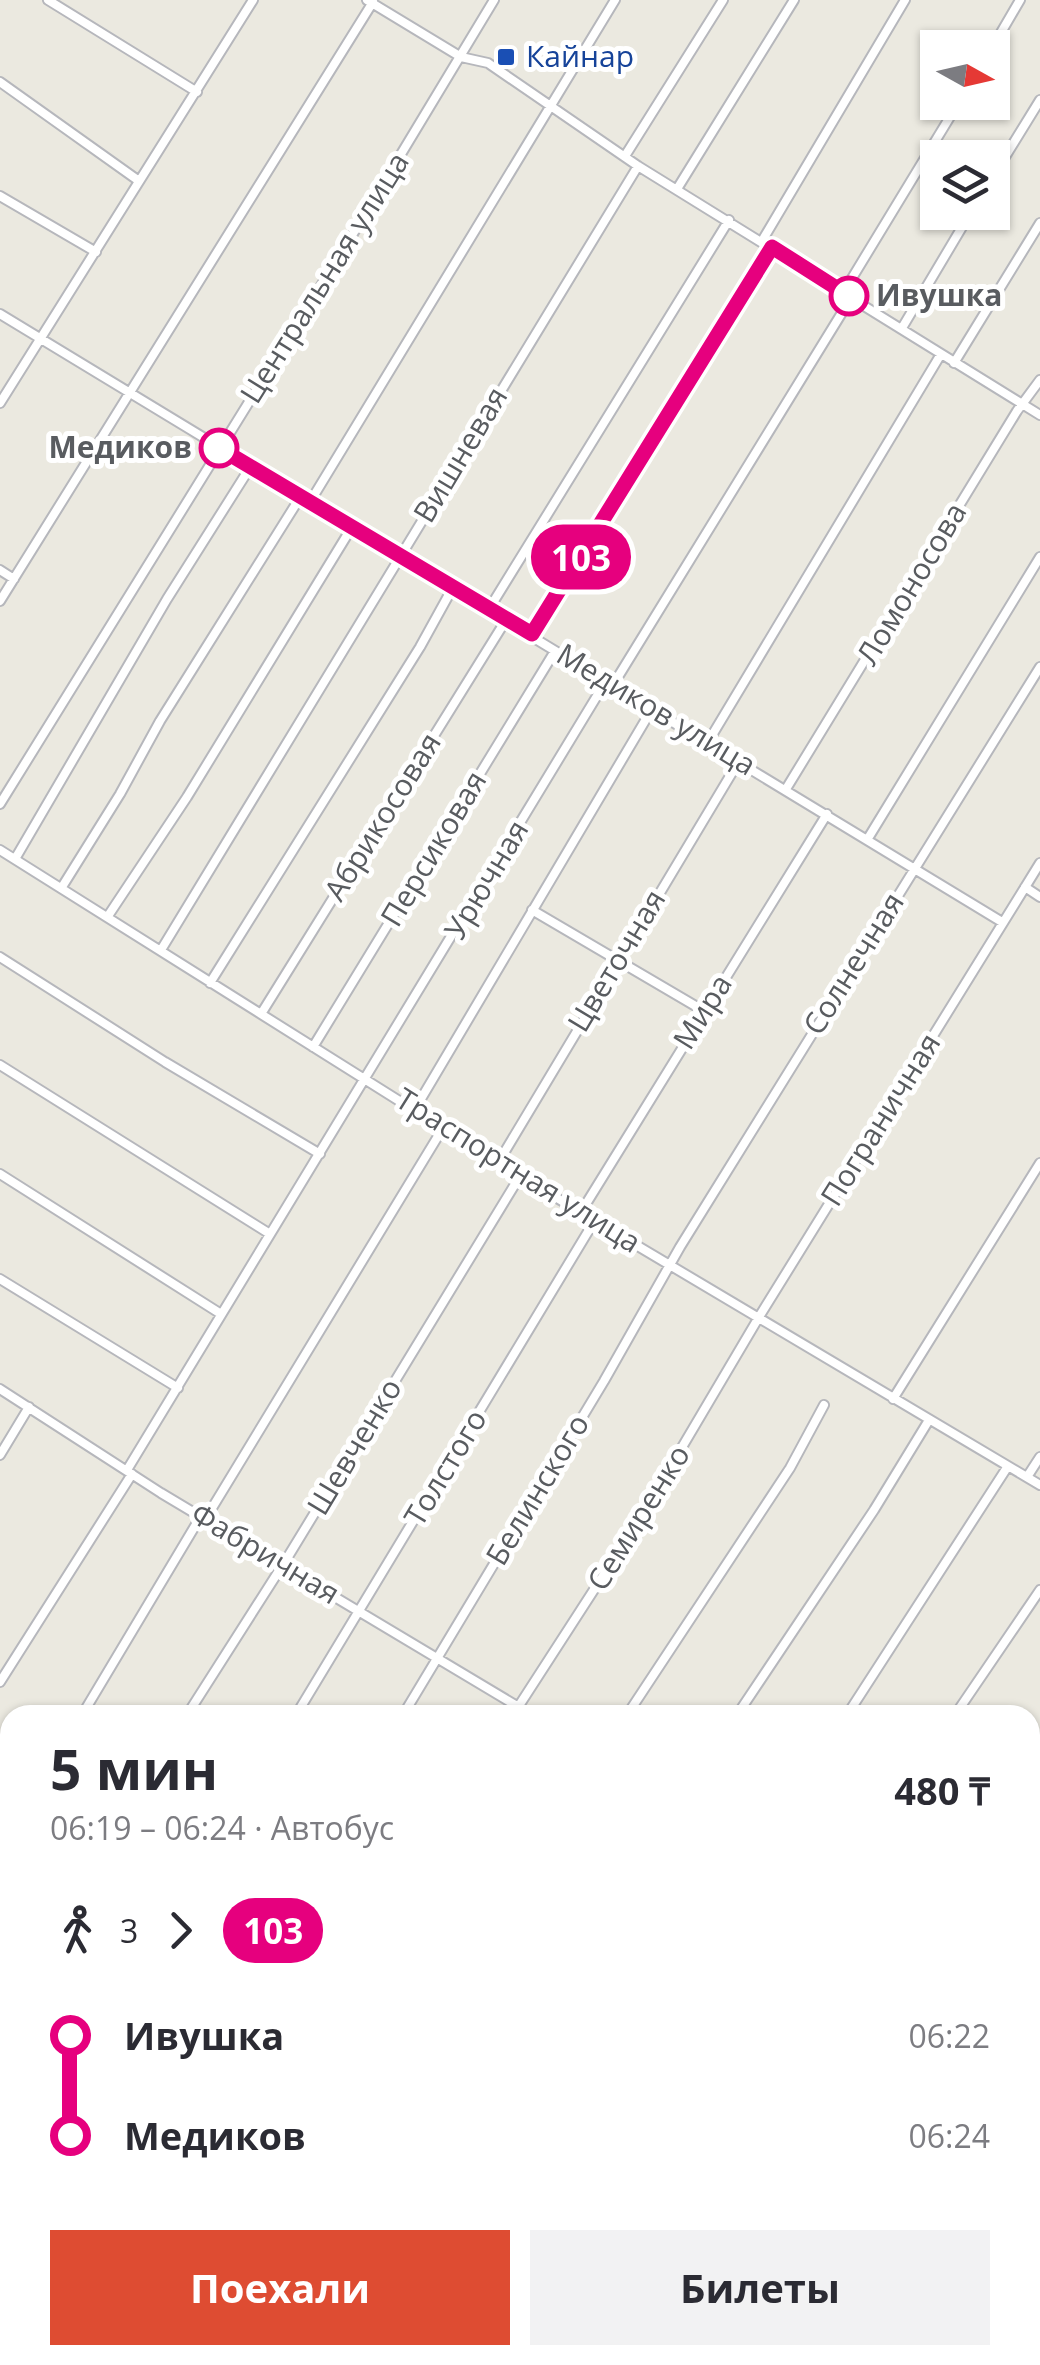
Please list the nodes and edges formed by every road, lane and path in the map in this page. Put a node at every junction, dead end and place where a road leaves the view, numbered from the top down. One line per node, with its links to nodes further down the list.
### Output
1 (48, 0): 13 (street)
2 (254, 0): 13 (street)
3 (494, 0): 11 (street, Центральная улица)
4 (615, 0): 15 (street)
5 (723, 0): 18 (street)
6 (794, 0): 21 (street)
7 (906, 0): 26 (street)
8 (1020, 0): 10 (street)
9 (371, 1): 11 (street); 36 (street)
10 (1002, 30)
11 (461, 58): 15 (street); 40 (street, Центральная улица)
12 (0, 82): 20 (street)
13 (196, 92): 20 (street)
14 (1040, 100): 17 (street)
15 (551, 108): 18 (street); 42 (street)
16 (949, 120): 29 (street)
17 (1010, 149)
18 (625, 156): 19 (street)
19 (638, 166): 21 (street); 44 (street, Вишневая)
20 (139, 181): 28 (street)
21 (677, 189): 23 (street)
22 (0, 196): 28 (street)
23 (728, 220): 26 (street); 50 (street)
24 (1040, 223): 34 (street)
25 (961, 230): 31 (street)
26 (762, 240): 27 (street)
27 (772, 247): 29 (street); 52 (street)
28 (96, 252): 32 (street)
29 (847, 295): 31 (street); 55 (street)
30 (0, 314): 32 (street, Медиков улица)
31 (902, 328): 33 (street)
32 (41, 338): 36 (street, Медиков улица); 37 (street)
33 (941, 354): 34 (street); 57 (street)
34 (954, 363): 38 (street)
35 (1040, 380): 38 (street, Ломоносова)
36 (130, 393): 40 (street, Медиков улица); 47 (street)
37 (0, 403)
38 (1024, 404): 39 (street); 59 (street, Ломоносова)
39 (1040, 415)
40 (219, 448): 41 (street, Медиков улица); 60 (street, Центральная улица)
41 (251, 466): 42 (street, Медиков улица); 64 (street)
42 (306, 499): 43 (street, Медиков улица); 68 (street)
43 (352, 527): 44 (street, Медиков улица); 71 (street)
44 (400, 557): 48 (street, Медиков улица); 73 (street, Вишневая)
45 (1040, 557): 62 (street)
46 (0, 570): 47 (street)
47 (14, 579): 49 (street)
48 (452, 589): 50 (street, Медиков улица); 76 (street)
49 (0, 601)
50 (489, 609): 51 (street, Медиков улица)
51 (506, 620): 52 (street, Медиков улица); 78 (street, Абрикосовая)
52 (532, 634): 53 (street, Медиков улица)
53 (555, 651): 55 (street, Медиков улица); 79 (street, Персиковая)
54 (1040, 667): 66 (street, Солнечная)
55 (609, 683): 56 (street, Медиков улица); 81 (street, Урючная)
56 (652, 709): 57 (street, Медиков улица); 70 (street)
57 (708, 742): 58 (street, Медиков улица)
58 (739, 761): 59 (street, Медиков улица); 75 (street, Цветочная)
59 (786, 789): 61 (street, Медиков улица)
60 (0, 804)
61 (827, 814): 62 (street, Медиков улица); 77 (street, Мира)
62 (868, 840): 66 (street, Медиков улица)
63 (0, 850): 64 (street, Траспортная улица)
64 (15, 859): 68 (street, Траспортная улица)
65 (1040, 863): 67 (street, Пограничная)
66 (913, 869): 72 (street, Медиков улица); 92 (street, Солнечная)
67 (1026, 887): 69 (street); 72 (street, Пограничная)
68 (62, 888): 71 (street, Траспортная улица)
69 (1040, 896)
70 (532, 910): 75 (street); 82 (street)
71 (108, 916): 73 (street, Траспортная улица)
72 (1002, 922): 95 (street, Пограничная)
73 (160, 950): 76 (street, Траспортная улица)
74 (0, 957): 84 (street)
75 (617, 960): 77 (street); 85 (street, Цветочная)
76 (210, 983): 78 (street, Траспортная улица)
77 (704, 1011): 89 (street, Мира)
78 (261, 1014): 79 (street, Траспортная улица)
79 (313, 1047): 81 (street, Траспортная улица)
80 (0, 1064): 91 (street)
81 (365, 1076): 82 (street, Траспортная улица); 84 (street, Урючная)
82 (415, 1109): 83 (street, Траспортная улица)
83 (443, 1128): 85 (street, Траспортная улица); 108 (street)
84 (320, 1154): 91 (street, Урючная)
85 (498, 1163): 88 (street, Траспортная улица)
86 (1040, 1163): 98 (street)
87 (0, 1174): 94 (street)
88 (520, 1176): 89 (street, Траспортная улица); 109 (street, Шевченко)
89 (581, 1212): 90 (street, Траспортная улица)
90 (595, 1220): 92 (street, Траспортная улица); 111 (street, Толстого)
91 (270, 1234): 94 (street, Урючная)
92 (671, 1264): 95 (street, Траспортная улица); 112 (street, Белинского)
93 (0, 1279): 96 (street)
94 (221, 1314): 96 (street, Урючная)
95 (759, 1318): 98 (street, Траспортная улица); 119 (street, Семиренко)
96 (178, 1388): 105 (street, Урючная)
97 (0, 1389): 100 (street, Фабричная)
98 (892, 1398): 101 (street, Траспортная улица)
99 (824, 1405): 120 (street)
100 (30, 1408): 102 (street); 105 (street, Фабричная)
101 (929, 1420): 104 (street, Траспортная улица); 121 (street)
102 (0, 1455)
103 (1040, 1457): 106 (street)
104 (1008, 1466): 106 (street, Траспортная улица); 122 (street)
105 (130, 1472): 108 (street, Фабричная); 113 (street, Урючная)
106 (1027, 1477): 107 (street, Траспортная улица)
107 (1040, 1484)
108 (204, 1517): 109 (street, Фабричная); 114 (street)
109 (283, 1564): 111 (street, Фабричная); 115 (street, Шевченко)
110 (1040, 1590): 123 (street)
111 (360, 1610): 112 (street, Фабричная); 116 (street, Толстого)
112 (438, 1658): 117 (street, Белинского); 118 (street, Фабричная)
113 (0, 1682)
114 (88, 1705)
115 (193, 1705)
116 (302, 1705)
117 (409, 1705)
118 (507, 1705)
119 (520, 1705)
120 (633, 1705)
121 (745, 1705)
122 (853, 1705)
123 (962, 1705)

